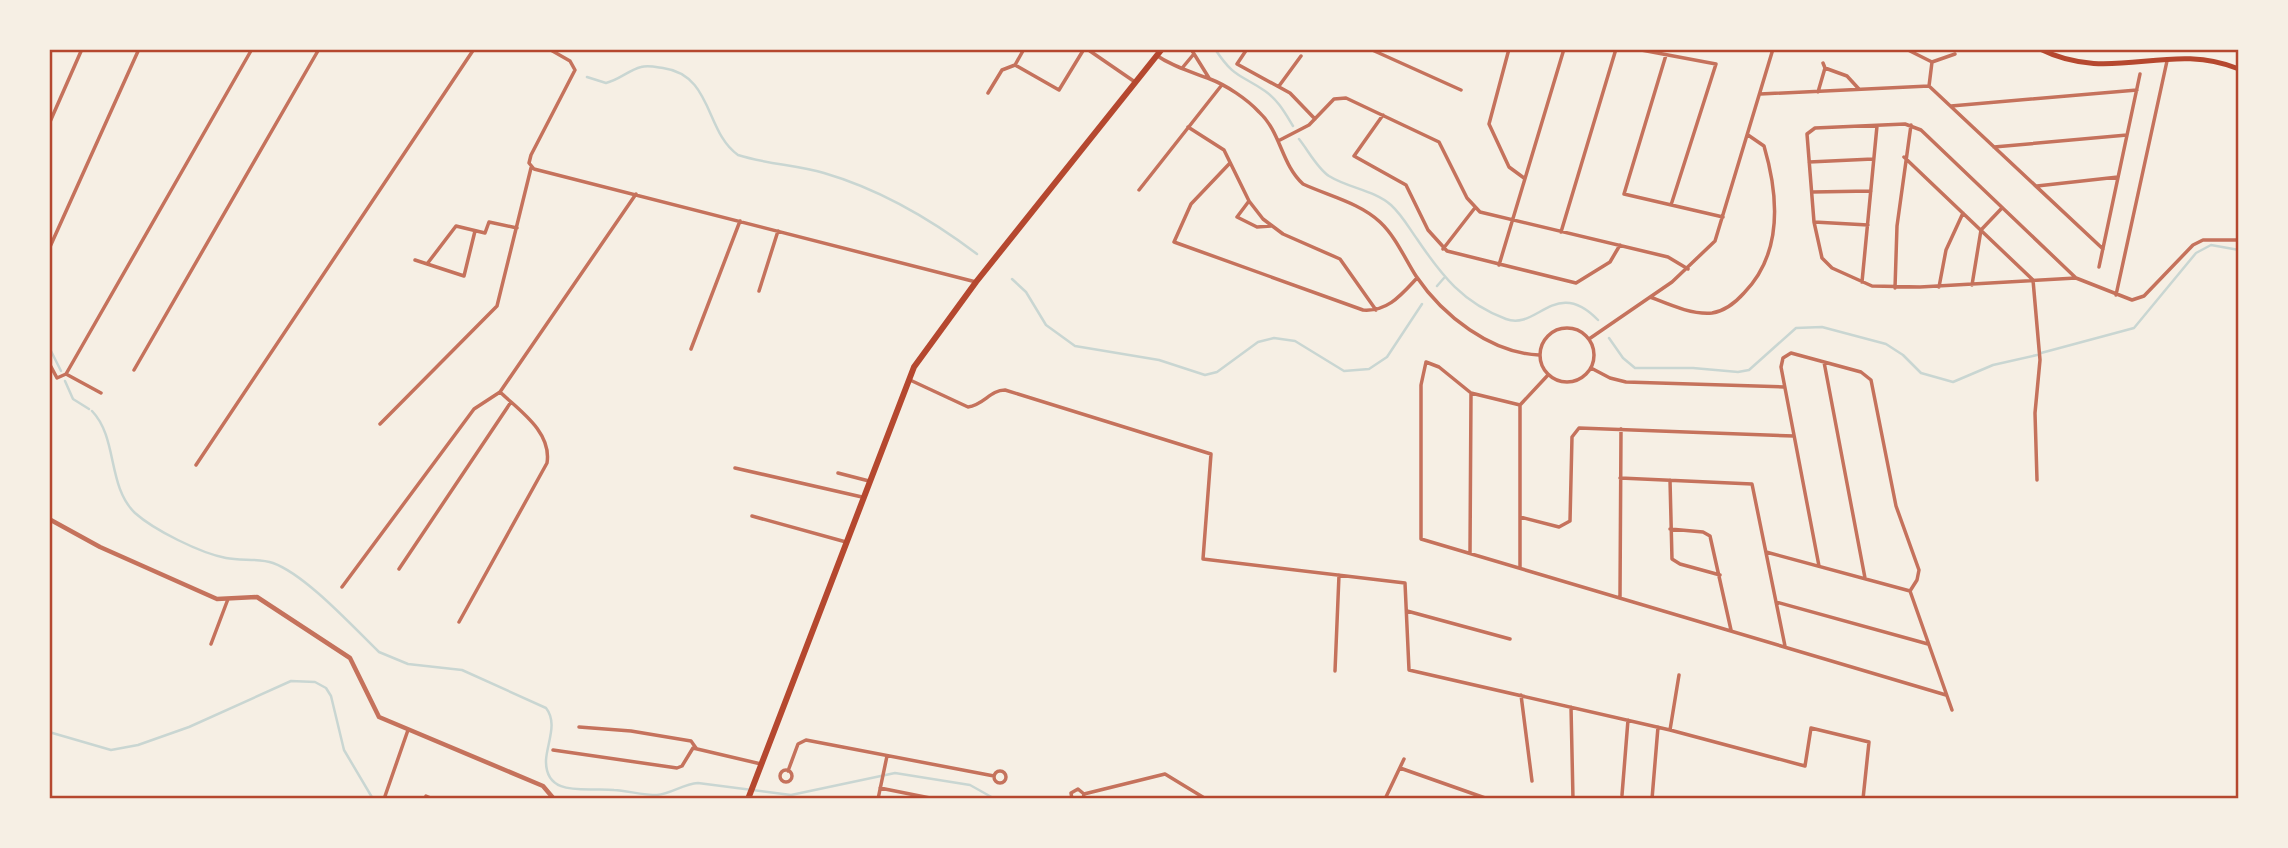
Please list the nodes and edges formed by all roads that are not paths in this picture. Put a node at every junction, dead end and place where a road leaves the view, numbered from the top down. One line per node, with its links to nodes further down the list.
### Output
1 (82, 49): 45 (street)
2 (139, 49): 84 (street)
3 (252, 49): 110 (street)
4 (319, 49): 109 (street)
5 (474, 49): 122 (street)
6 (549, 49): 57 (street)
7 (1024, 49): 27 (street)
8 (1086, 49): 27 (street); 32 (street)
9 (1162, 49): 21 (main road)
10 (1191, 49): 22 (street)
11 (1247, 49): 34 (street)
12 (1370, 49): 37 (street)
13 (1509, 49): 59 (street)
14 (1564, 49): 59 (street)
15 (1616, 49): 80 (street)
16 (1636, 49): 23 (street)
17 (1773, 49): 41 (street)
18 (1906, 49): 26 (street)
19 (2039, 49): 25 (main road)
20 (1955, 54): 26 (street)
21 (1156, 55): 28 (street); 32 (main road)
22 (1193, 55): 28 (street); 31 (street)
23 (1666, 55): 66 (street); 66 (street)
24 (1301, 56): 34 (street)
25 (2167, 59): 29 (main road); 100 (street)
26 (1932, 62): 35 (street)
27 (1015, 65): 40 (street)
28 (1183, 67): 31 (street)
29 (2239, 69)
30 (2140, 74): 38 (street)
31 (1209, 78): 33 (street)
32 (1135, 82): 94 (main road)
33 (1221, 86): 48 (street); 51 (street)
34 (1279, 86): 44 (street)
35 (1929, 86): 36 (street); 42 (street)
36 (1858, 89): 39 (street); 39 (street)
37 (1461, 90)
38 (2137, 90): 42 (street); 50 (street)
39 (1818, 92): 41 (street)
40 (988, 93)
41 (1760, 94): 49 (street)
42 (1951, 106): 52 (street)
43 (1383, 116): 44 (street); 67 (street); 83 (street)
44 (1315, 119): 51 (street)
45 (49, 124)
46 (1911, 125): 47 (street); 53 (street); 68 (street)
47 (1877, 126): 54 (street); 55 (street)
48 (1188, 128): 56 (street); 61 (street)
49 (1748, 135): 70 (street); 101 (street)
50 (2127, 135): 52 (street); 58 (street)
51 (1278, 141): 91 (street)
52 (1994, 147): 60 (street)
53 (1905, 157): 69 (street); 98 (street)
54 (1874, 159): 55 (street); 62 (street)
55 (1809, 162): 63 (street)
56 (1230, 163): 65 (street); 102 (street)
57 (531, 167): 64 (street); 76 (street)
58 (2118, 177): 60 (street); 85 (street)
59 (1524, 178): 71 (street)
60 (2036, 186): 85 (street)
61 (1139, 190)
62 (1871, 191): 63 (street); 74 (street)
63 (1812, 192): 73 (street)
64 (636, 194): 72 (street); 114 (street)
65 (1249, 201): 75 (street); 75 (street)
66 (1671, 205): 70 (street)
67 (1474, 209): 71 (street); 83 (street)
68 (2001, 209): 78 (street); 92 (street)
69 (1963, 213): 78 (street); 97 (street)
70 (1723, 217): 90 (street)
71 (1511, 220): 80 (street); 88 (street)
72 (740, 221): 79 (street); 104 (street)
73 (1814, 222): 74 (street); 95 (street)
74 (1868, 225): 95 (street)
75 (1271, 226): 102 (street)
76 (517, 228): 77 (street); 119 (street)
77 (475, 230): 87 (street); 87 (street)
78 (1982, 230): 93 (street); 96 (street)
79 (778, 231): 94 (street); 99 (street)
80 (1560, 232): 82 (street)
81 (2239, 240): 100 (street)
82 (1620, 245): 88 (street); 90 (street)
83 (1443, 248): 88 (street)
84 (49, 249)
85 (2103, 249): 89 (street)
86 (415, 260): 87 (street)
87 (427, 264)
88 (1498, 265)
89 (2099, 267)
90 (1688, 269): 101 (street)
91 (1417, 278): 102 (street); 105 (street)
92 (2076, 278): 93 (street); 100 (street)
93 (2033, 280): 96 (street); 127 (street)
94 (976, 282): 112 (main road)
95 (1863, 282): 98 (street)
96 (1972, 285): 97 (street)
97 (1940, 286): 98 (street)
98 (1895, 288)
99 (759, 291)
100 (2116, 295)
101 (1650, 298): 103 (street)
102 (1376, 310)
103 (1589, 339): 105 (street); 108 (street)
104 (691, 349)
105 (1539, 355): 111 (street)
106 (1824, 362): 113 (street); 142 (street); 144 (street)
107 (49, 363): 110 (street)
108 (1591, 368): 111 (street); 113 (street)
109 (134, 370)
110 (66, 373): 115 (street)
111 (1548, 375): 118 (street)
112 (908, 379): 128 (main road); 140 (street)
113 (1784, 387): 121 (street)
114 (500, 392): 117 (street); 143 (street)
115 (101, 393)
116 (1471, 393): 118 (street); 136 (street); 136 (street)
117 (511, 402): 139 (street); 149 (street)
118 (1520, 405): 131 (street)
119 (380, 424)
120 (1621, 429): 121 (street); 125 (street); 131 (street)
121 (1794, 436): 137 (street)
122 (196, 464)
123 (735, 468): 129 (street)
124 (838, 473): 128 (street)
125 (1620, 478): 126 (street); 145 (street)
126 (1670, 480): 133 (street); 135 (street)
127 (2038, 480)
128 (869, 481): 129 (main road)
129 (862, 497): 134 (main road)
130 (752, 516): 134 (street)
131 (1520, 517): 138 (street)
132 (49, 519): 146 (street)
133 (1670, 529): 141 (street); 141 (street)
134 (846, 542): 170 (main road)
135 (1766, 551): 137 (street); 147 (street)
136 (1470, 553): 138 (street)
137 (1819, 566): 142 (street)
138 (1520, 568): 145 (street)
139 (398, 569)
140 (1339, 575): 148 (street); 155 (street)
141 (1720, 575): 150 (street)
142 (1865, 578): 144 (street)
143 (342, 587)
144 (1910, 591): 153 (street)
145 (1620, 597): 150 (street)
146 (228, 599): 152 (street); 164 (street)
147 (1776, 602): 153 (street); 154 (street)
148 (1406, 611): 151 (street); 157 (street)
149 (459, 622)
150 (1731, 630): 154 (street)
151 (1510, 639)
152 (211, 644)
153 (1928, 644): 158 (street)
154 (1785, 646): 158 (street)
155 (1335, 671)
156 (1679, 675): 165 (street)
157 (1521, 695): 159 (street); 174 (street)
158 (1946, 695): 160 (street)
159 (1571, 706): 161 (street); 189 (street)
160 (1952, 710)
161 (1628, 720): 163 (street); 176 (street)
162 (579, 727): 166 (street)
163 (1658, 727): 165 (street); 190 (street)
164 (408, 730): 180 (street); 182 (street)
165 (1670, 730): 191 (street)
166 (696, 748): 167 (street); 170 (street)
167 (553, 750)
168 (887, 755): 172 (street); 173 (street); 175 (street)
169 (1404, 759): 171 (street)
170 (761, 764): 179 (main road)
171 (1399, 768): 187 (street); 188 (street)
172 (788, 771)
173 (994, 776)
174 (1532, 781)
175 (880, 788): 183 (street); 184 (street)
176 (1622, 795)
177 (426, 796): 181 (street)
178 (1083, 796): 185 (street); 186 (street)
179 (749, 797)
180 (384, 799)
181 (433, 799)
182 (554, 799)
183 (878, 799)
184 (935, 799)
185 (1072, 799)
186 (1206, 799)
187 (1385, 799)
188 (1488, 799)
189 (1573, 799)
190 (1652, 799)
191 (1863, 799)

